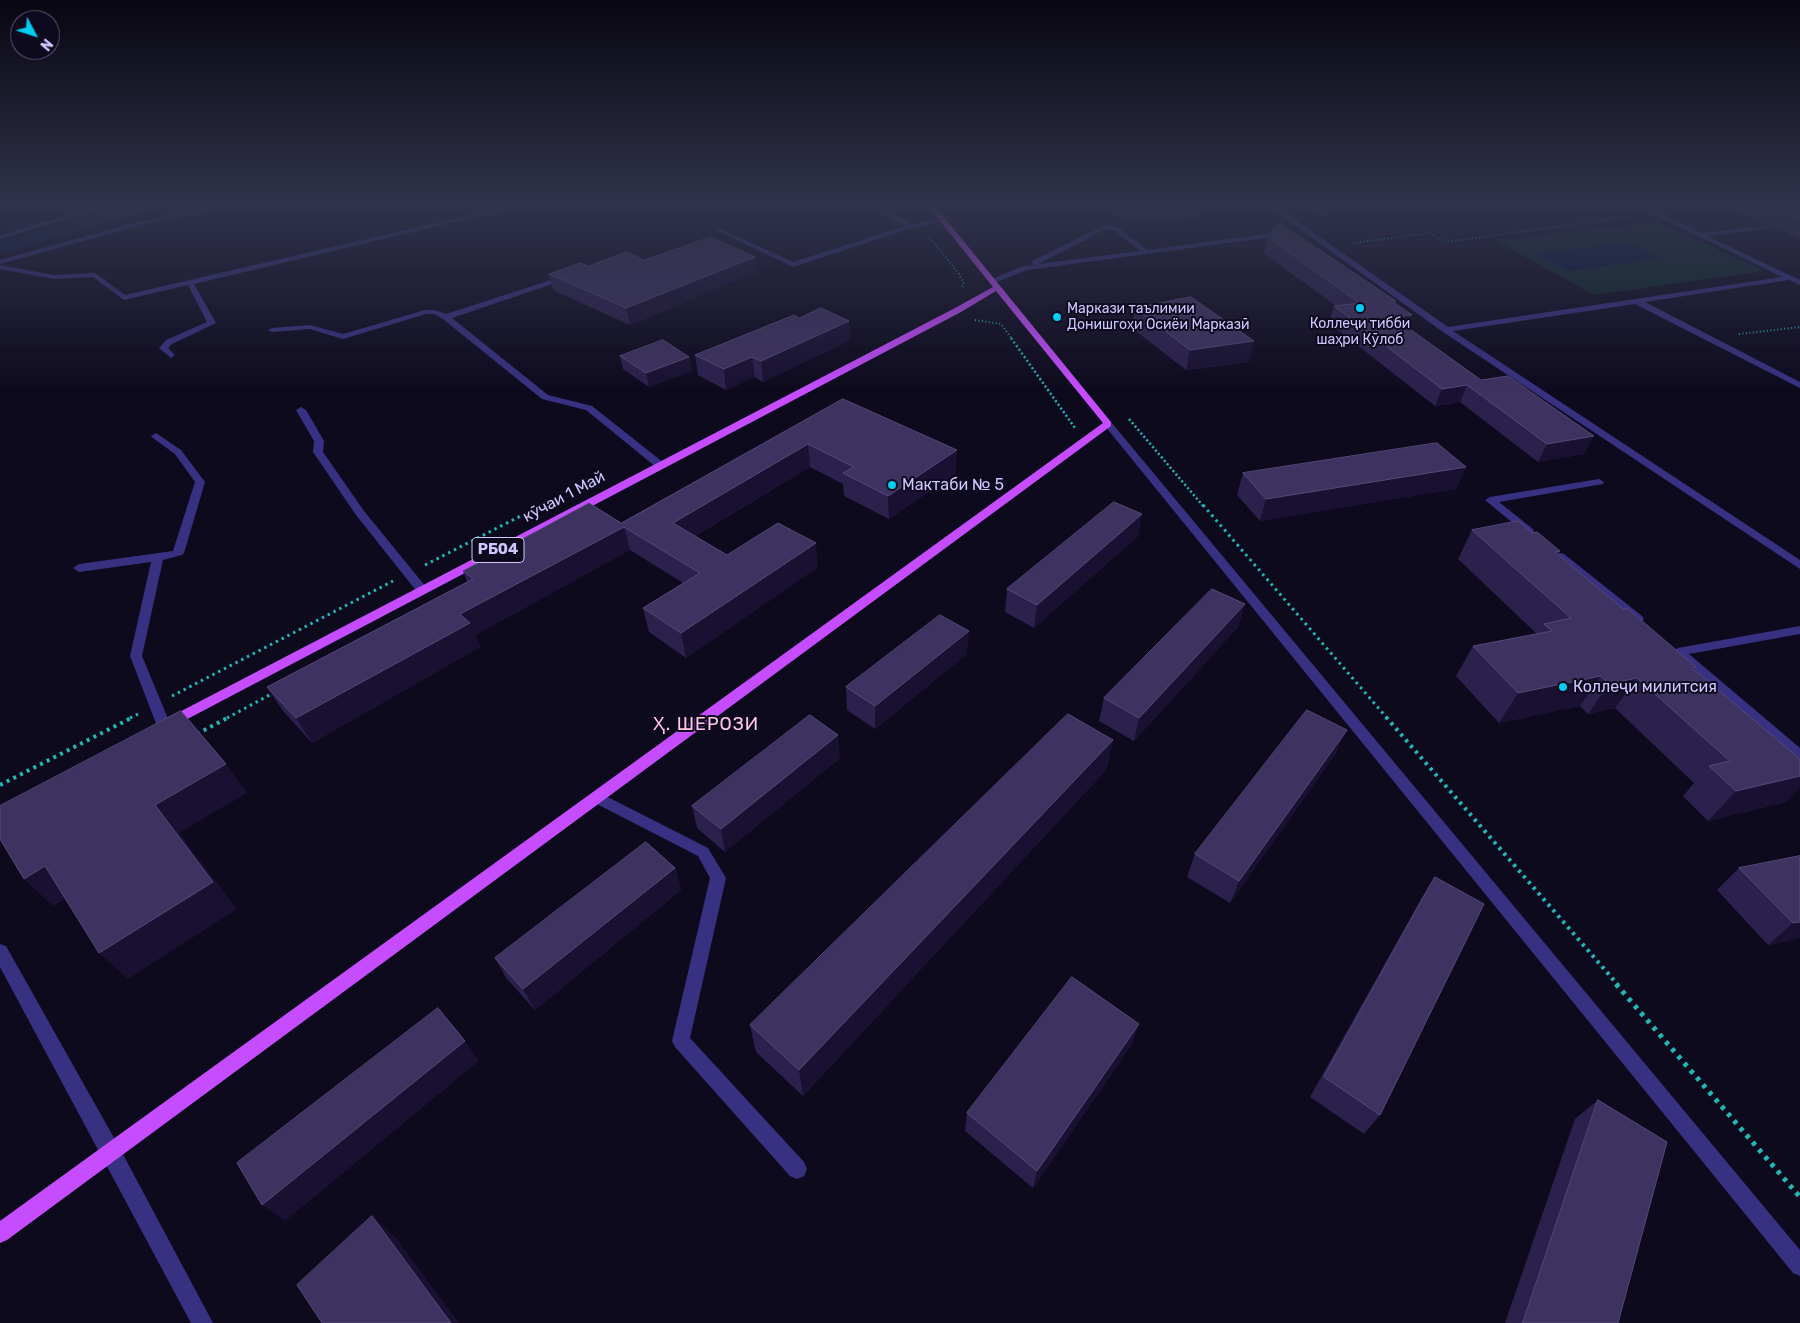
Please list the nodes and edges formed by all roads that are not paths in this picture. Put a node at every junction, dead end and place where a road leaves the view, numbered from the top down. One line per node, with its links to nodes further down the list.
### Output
1 (4, 268): 9 (street)
2 (255, 268): 9 (street)
3 (981, 268): 11 (main road)
4 (1026, 268): 11 (street)
5 (1360, 268): 15 (street)
6 (1768, 268): 8 (street)
7 (577, 273): 13 (street)
8 (1790, 278): 10 (street); 12 (street)
9 (190, 283): 16 (street)
10 (1800, 283)
11 (994, 284): 19 (main road); 21 (main road, кӯчаи 1 Май / РБ04)
12 (1636, 301): 15 (street); 17 (street)
13 (446, 317): 14 (street); 21 (street)
14 (272, 330)
15 (1446, 330): 26 (street)
16 (171, 355)
17 (1800, 385)
18 (301, 410): 28 (street)
19 (1108, 424): 33 (main road); 38 (street)
20 (156, 436): 25 (street)
21 (660, 465): 28 (main road, кӯчаи 1 Май / РБ04)
22 (1599, 482): 23 (street)
23 (1535, 536)
24 (1550, 548): 29 (street)
25 (158, 558): 27 (street); 31 (street)
26 (1800, 566)
27 (79, 568)
28 (422, 590): 31 (main road, кӯчаи 1 Май / РБ04)
29 (1648, 628)
30 (1800, 630): 32 (street)
31 (160, 728)
32 (1800, 756)
33 (596, 797): 35 (main road); 36 (street)
34 (0, 951): 35 (street)
35 (111, 1152): 37 (main road); 39 (street)
36 (797, 1169)
37 (0, 1233)
38 (1800, 1266)
39 (202, 1323)

